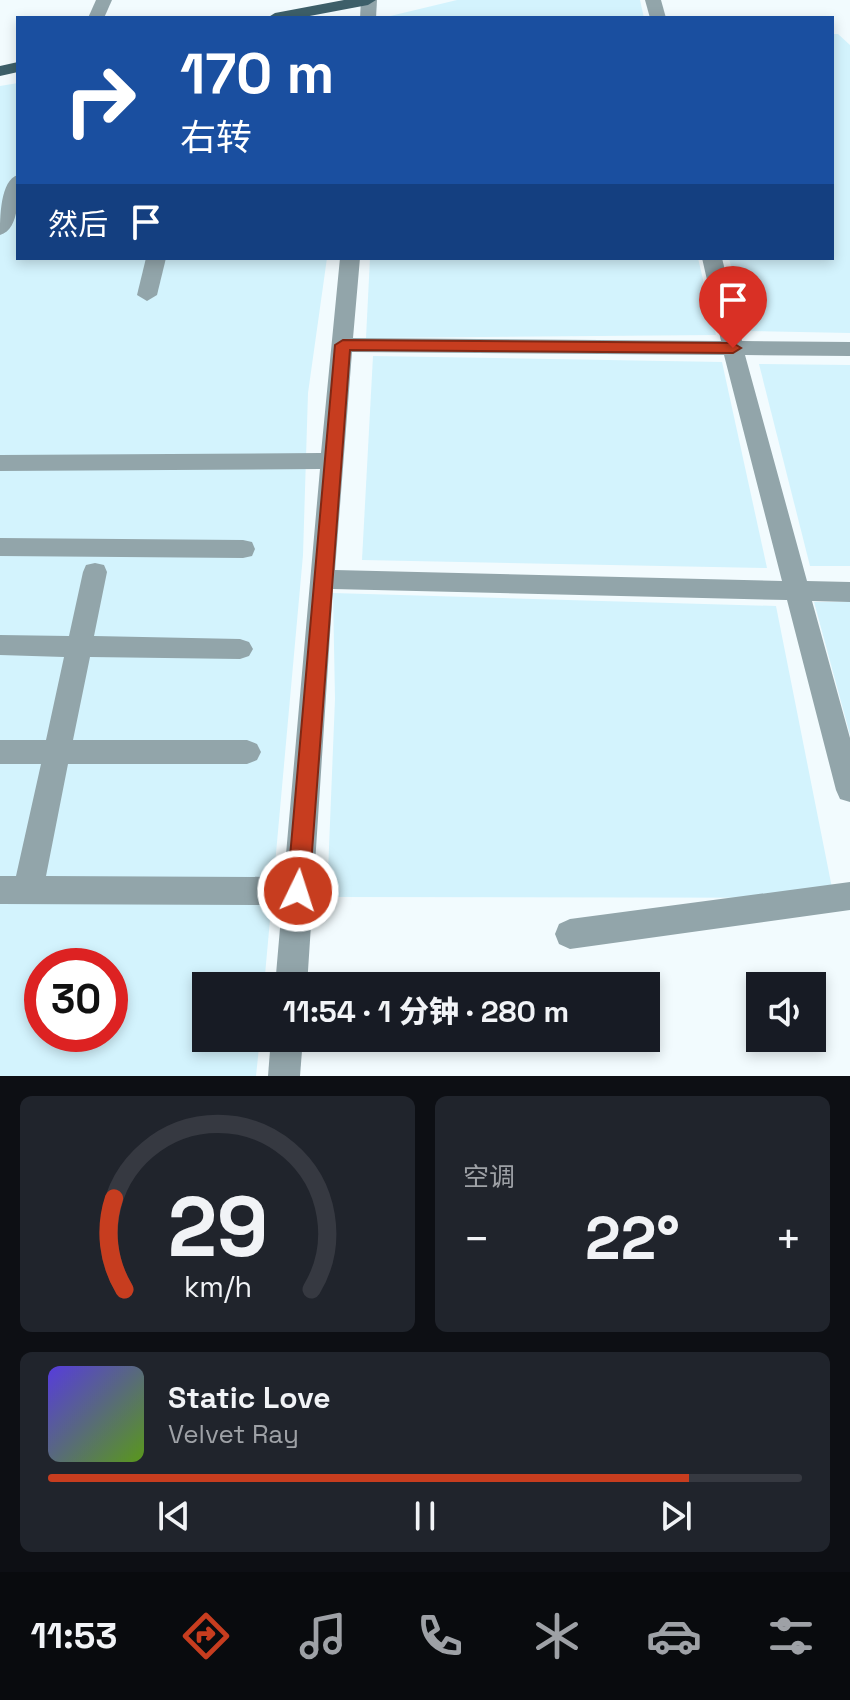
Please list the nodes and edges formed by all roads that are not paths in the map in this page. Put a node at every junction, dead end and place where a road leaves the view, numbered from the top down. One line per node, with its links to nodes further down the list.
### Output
1 (368, 0): 2 (main road)
2 (285, 16)
3 (16, 185): 4 (street)
4 (0, 229)
5 (156, 260): 8 (street)
6 (350, 260): 9 (street)
7 (712, 260): 10 (street)
8 (147, 295)
9 (343, 345): 10 (street); 12 (street)
10 (733, 348): 11 (street); 18 (street)
11 (850, 349)
12 (332, 461): 13 (street); 17 (street)
13 (0, 463)
14 (0, 547): 15 (street)
15 (243, 549)
16 (95, 572): 21 (street)
17 (322, 579): 18 (street); 28 (street)
18 (798, 592): 19 (street); 26 (street)
19 (850, 592)
20 (0, 645): 21 (street)
21 (80, 647): 22 (street); 23 (street)
22 (240, 649)
23 (58, 751): 24 (street); 25 (street); 27 (street)
24 (0, 752)
25 (247, 752)
26 (850, 790)
27 (14, 890): 28 (street)
28 (298, 891): 31 (street)
29 (850, 896): 30 (street)
30 (570, 934)
31 (292, 972)
32 (286, 1052): 33 (street)
33 (284, 1076)

